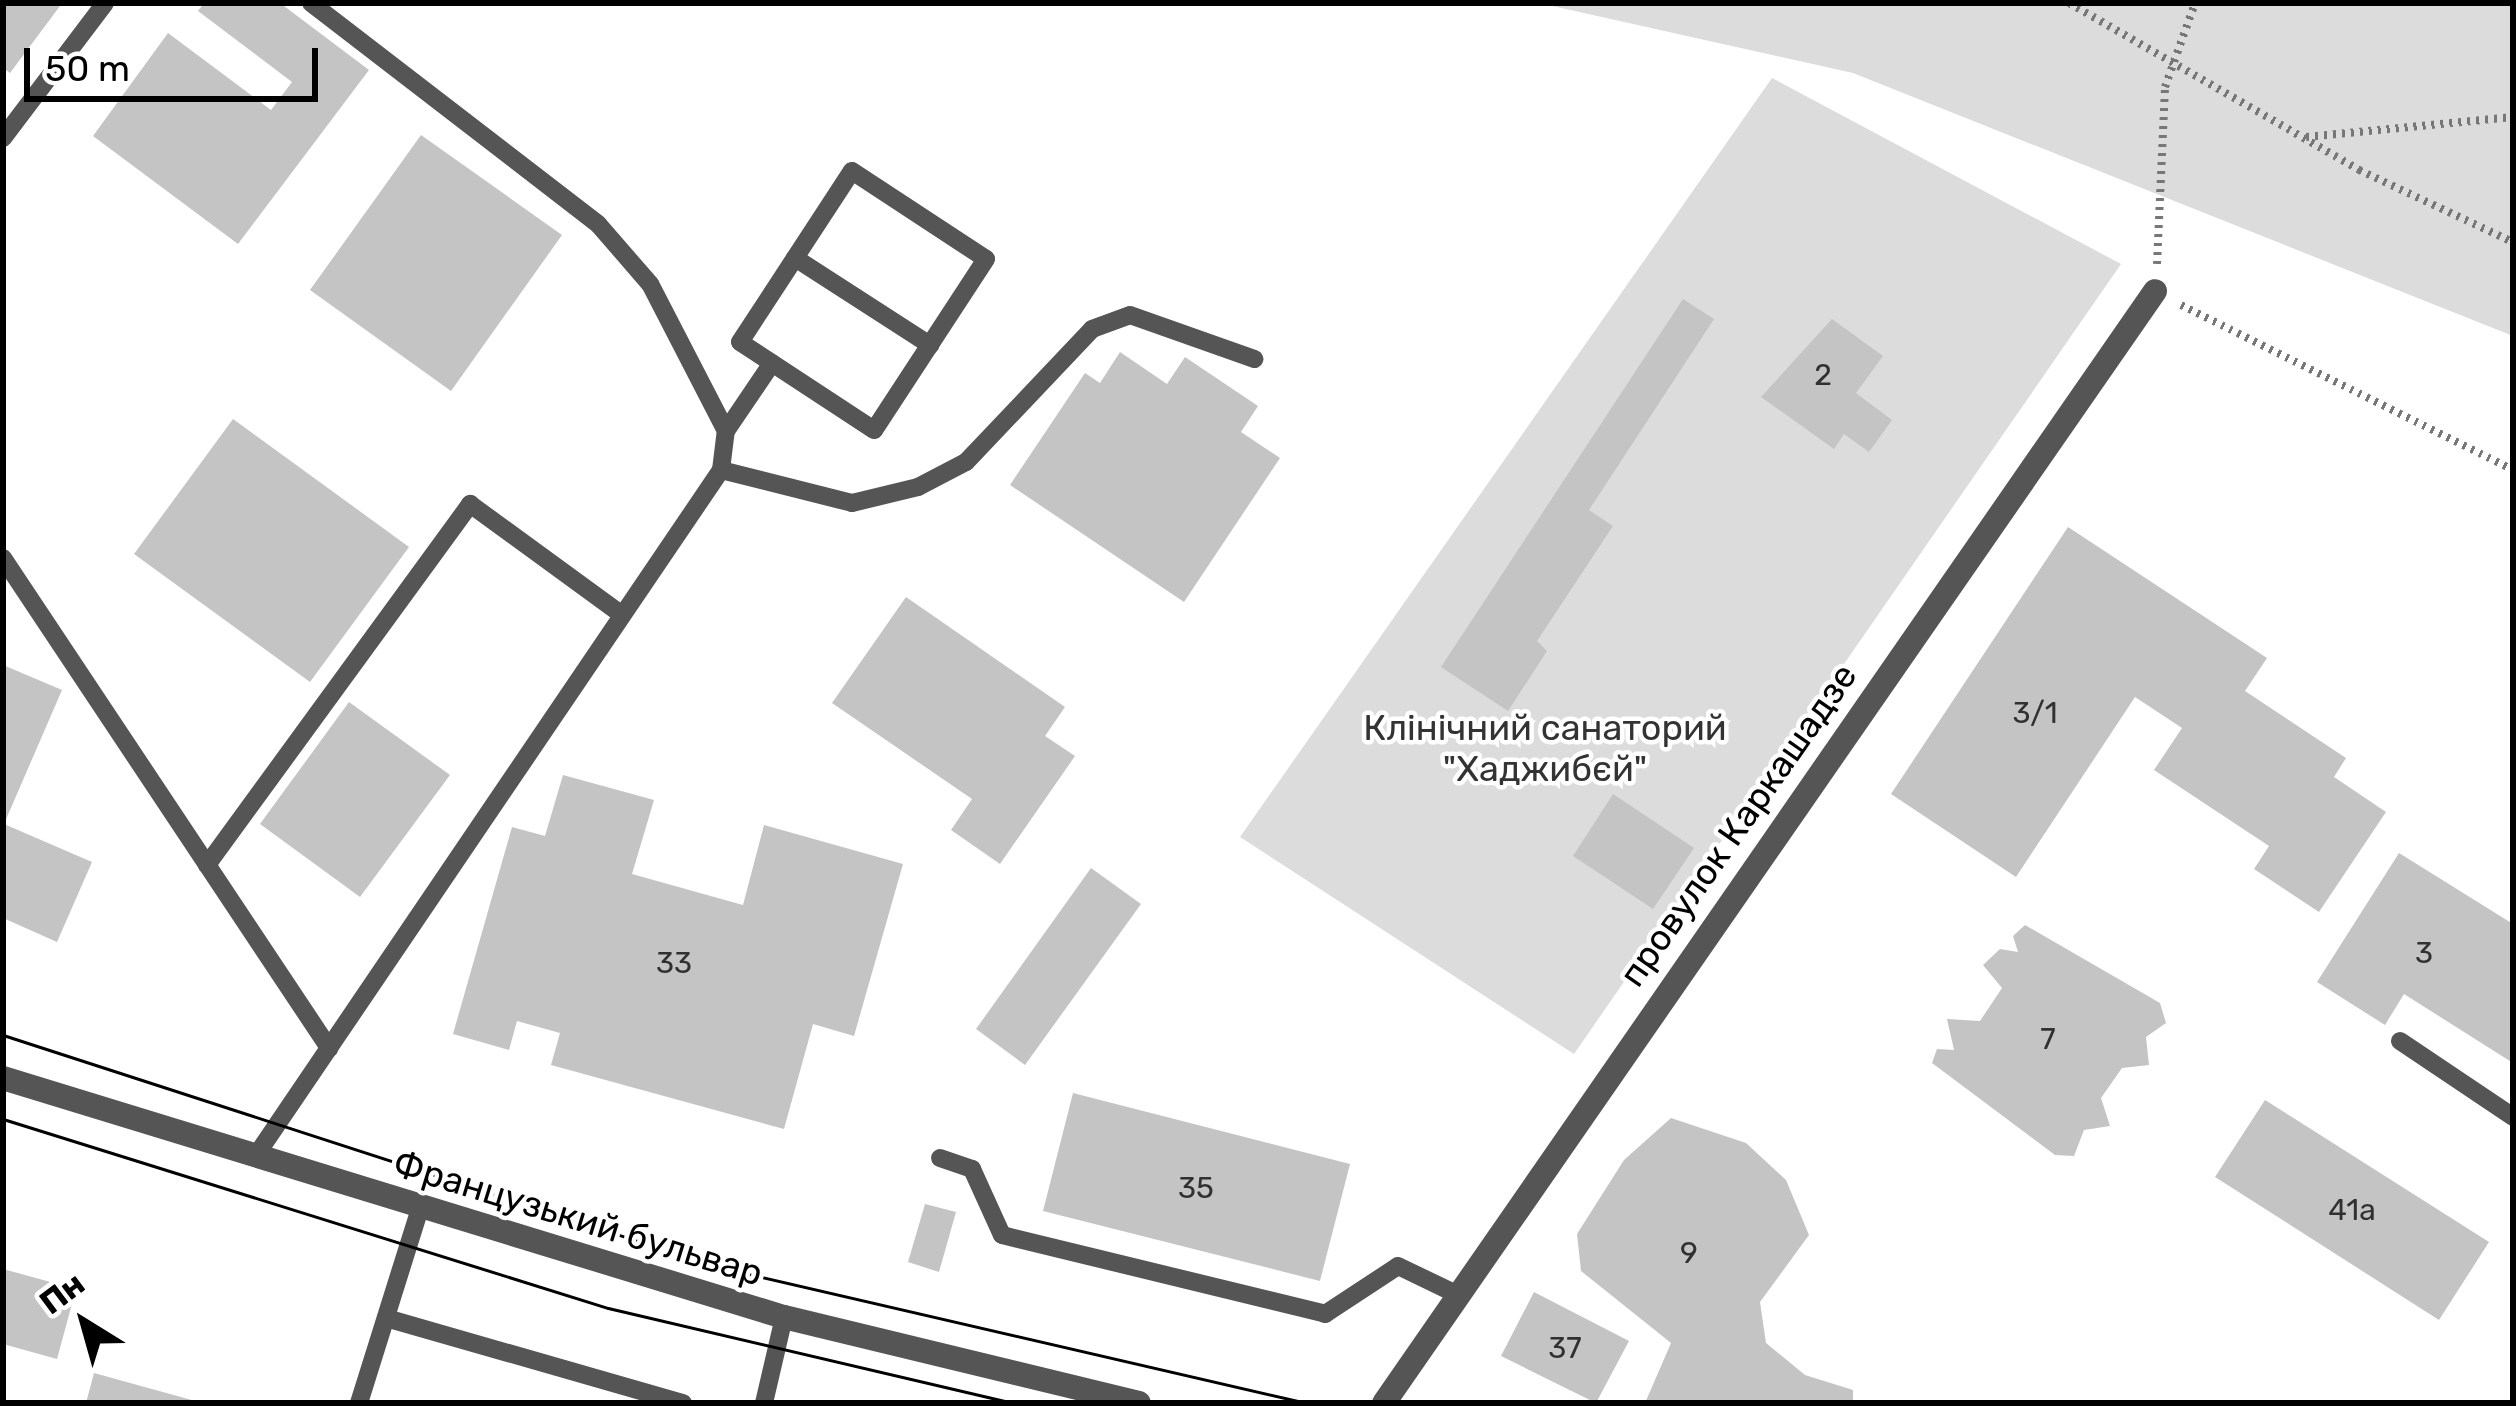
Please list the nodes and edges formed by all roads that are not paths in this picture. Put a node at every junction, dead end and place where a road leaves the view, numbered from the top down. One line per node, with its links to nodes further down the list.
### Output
1 (105, 3): 3 (lane)
2 (310, 3): 9 (lane)
3 (3, 138)
4 (795, 258): 6 (lane); 6 (lane); 8 (lane)
5 (2155, 292): 21 (street, провулок Каркашадзе)
6 (930, 345): 8 (lane)
7 (1254, 359): 10 (lane)
8 (772, 363): 9 (lane)
9 (726, 431): 10 (lane)
10 (721, 470): 12 (lane)
11 (3, 559): 13 (lane)
12 (622, 615): 13 (lane); 15 (lane)
13 (207, 865): 15 (lane)
14 (2400, 1041): 17 (lane)
15 (329, 1048): 18 (lane)
16 (3, 1078): 18 (street, Французький бульвар)
17 (2513, 1117)
18 (255, 1156): 20 (street, Французький бульвар)
19 (940, 1158): 21 (lane)
20 (420, 1208): 22 (street, Французький бульвар); 23 (lane)
21 (1454, 1293): 28 (street, провулок Каркашадзе)
22 (784, 1317): 26 (lane); 27 (street, Французький бульвар)
23 (386, 1318): 24 (lane); 25 (lane)
24 (359, 1403)
25 (683, 1403)
26 (764, 1403)
27 (1139, 1403)
28 (1384, 1403)

